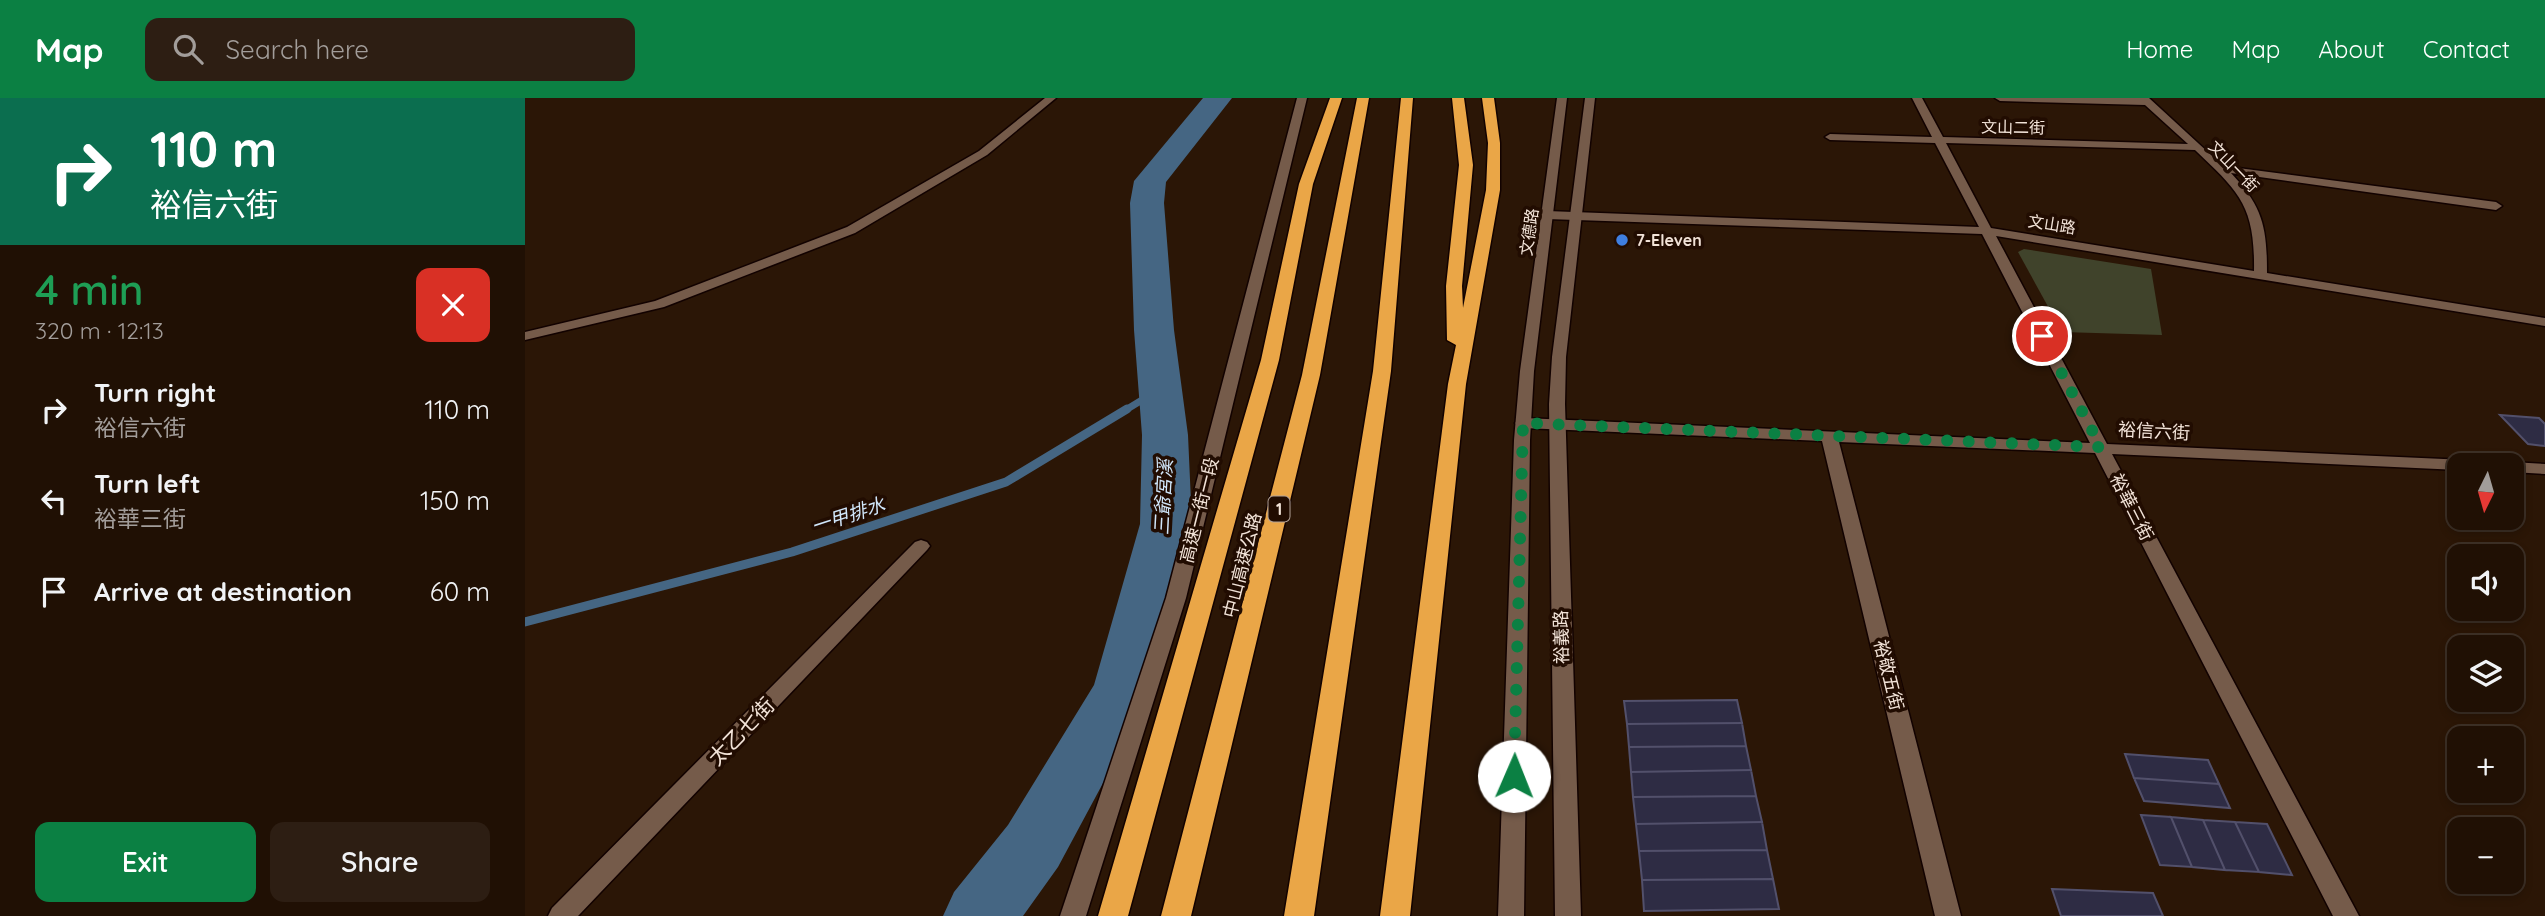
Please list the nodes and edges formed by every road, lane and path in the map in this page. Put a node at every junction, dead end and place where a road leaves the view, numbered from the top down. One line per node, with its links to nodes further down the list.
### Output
1 (1051, 98): 23 (street)
2 (1302, 98): 34 (street, 高速一街一段)
3 (1336, 98): 35 (highway)
4 (1363, 98): 36 (highway, 中山高速公路 / 1)
5 (1407, 98): 37 (highway)
6 (1458, 98): 24 (highway)
7 (1488, 98): 24 (highway)
8 (1562, 98): 18 (street, 文德路)
9 (1590, 98): 19 (street)
10 (1917, 98): 14 (street, 裕華三街)
11 (2000, 98): 12 (street)
12 (2145, 100): 15 (street, 文山一街)
13 (1831, 137): 14 (street, 文山二街)
14 (1940, 141): 15 (street, 文山二街); 20 (street, 裕華三街)
15 (2194, 147): 16 (street, 文山一街)
16 (2217, 168): 17 (street); 21 (street, 文山一街)
17 (2496, 206)
18 (1547, 215): 19 (street, 文山路); 25 (street, 文德路)
19 (1575, 215): 20 (street, 文山路); 26 (street, 裕義路)
20 (1987, 231): 21 (street, 文山路); 28 (street, 裕華三街)
21 (2260, 275): 22 (street, 文山路)
22 (2545, 322)
23 (525, 336)
24 (1457, 384): 38 (highway)
25 (1523, 423): 26 (street, 裕信六街); 39 (street)
26 (1557, 424): 27 (street, 裕信六街); 40 (street, 裕義路)
27 (1829, 435): 28 (street, 裕信六街); 41 (street, 裕敬五街)
28 (2101, 447): 29 (street, 裕信六街); 42 (street, 裕華三街)
29 (2447, 464)
30 (2524, 468): 31 (street)
31 (2545, 469)
32 (921, 546): 33 (street, 太乙七街)
33 (561, 916)
34 (1073, 916)
35 (1113, 916)
36 (1176, 916)
37 (1299, 916)
38 (1395, 916)
39 (1511, 916)
40 (1569, 916)
41 (1948, 916)
42 (2346, 916)

